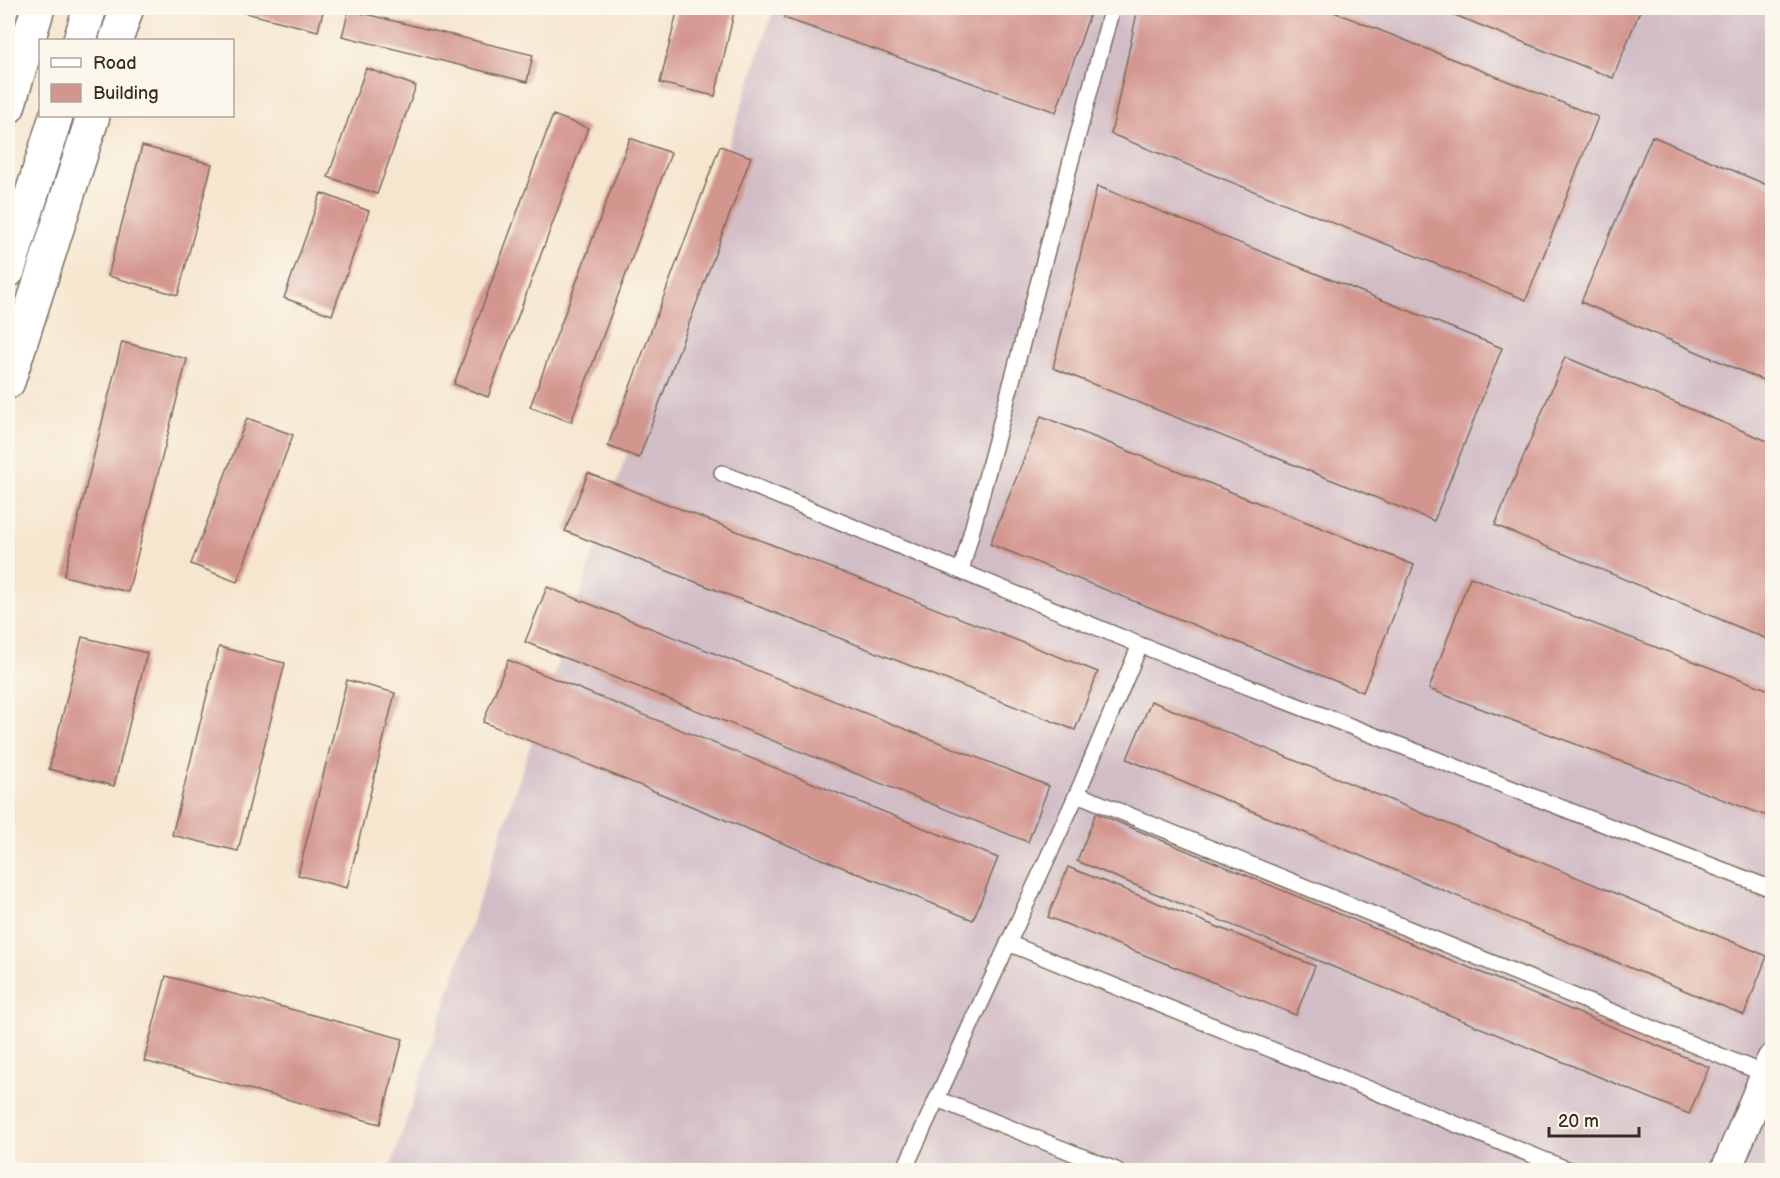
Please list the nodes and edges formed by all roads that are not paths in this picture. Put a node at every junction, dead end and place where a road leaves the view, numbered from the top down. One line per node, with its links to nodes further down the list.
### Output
1 (38, 8): 7 (main road)
2 (90, 8): 5 (main road)
3 (127, 8): 6 (main road)
4 (1112, 8): 13 (lane)
5 (80, 39)
6 (116, 39)
7 (8, 107)
8 (56, 117): 10 (main road)
9 (93, 117): 11 (main road)
10 (8, 272)
11 (8, 382)
12 (722, 473): 13 (lane)
13 (961, 571): 14 (lane)
14 (1140, 645): 15 (lane); 16 (lane)
15 (1077, 794): 17 (lane); 18 (lane)
16 (1773, 889)
17 (1008, 943): 19 (lane); 22 (lane)
18 (1771, 1070): 23 (street)
19 (937, 1099): 20 (lane); 21 (lane)
20 (904, 1170)
21 (1116, 1170)
22 (1569, 1170)
23 (1726, 1170)

